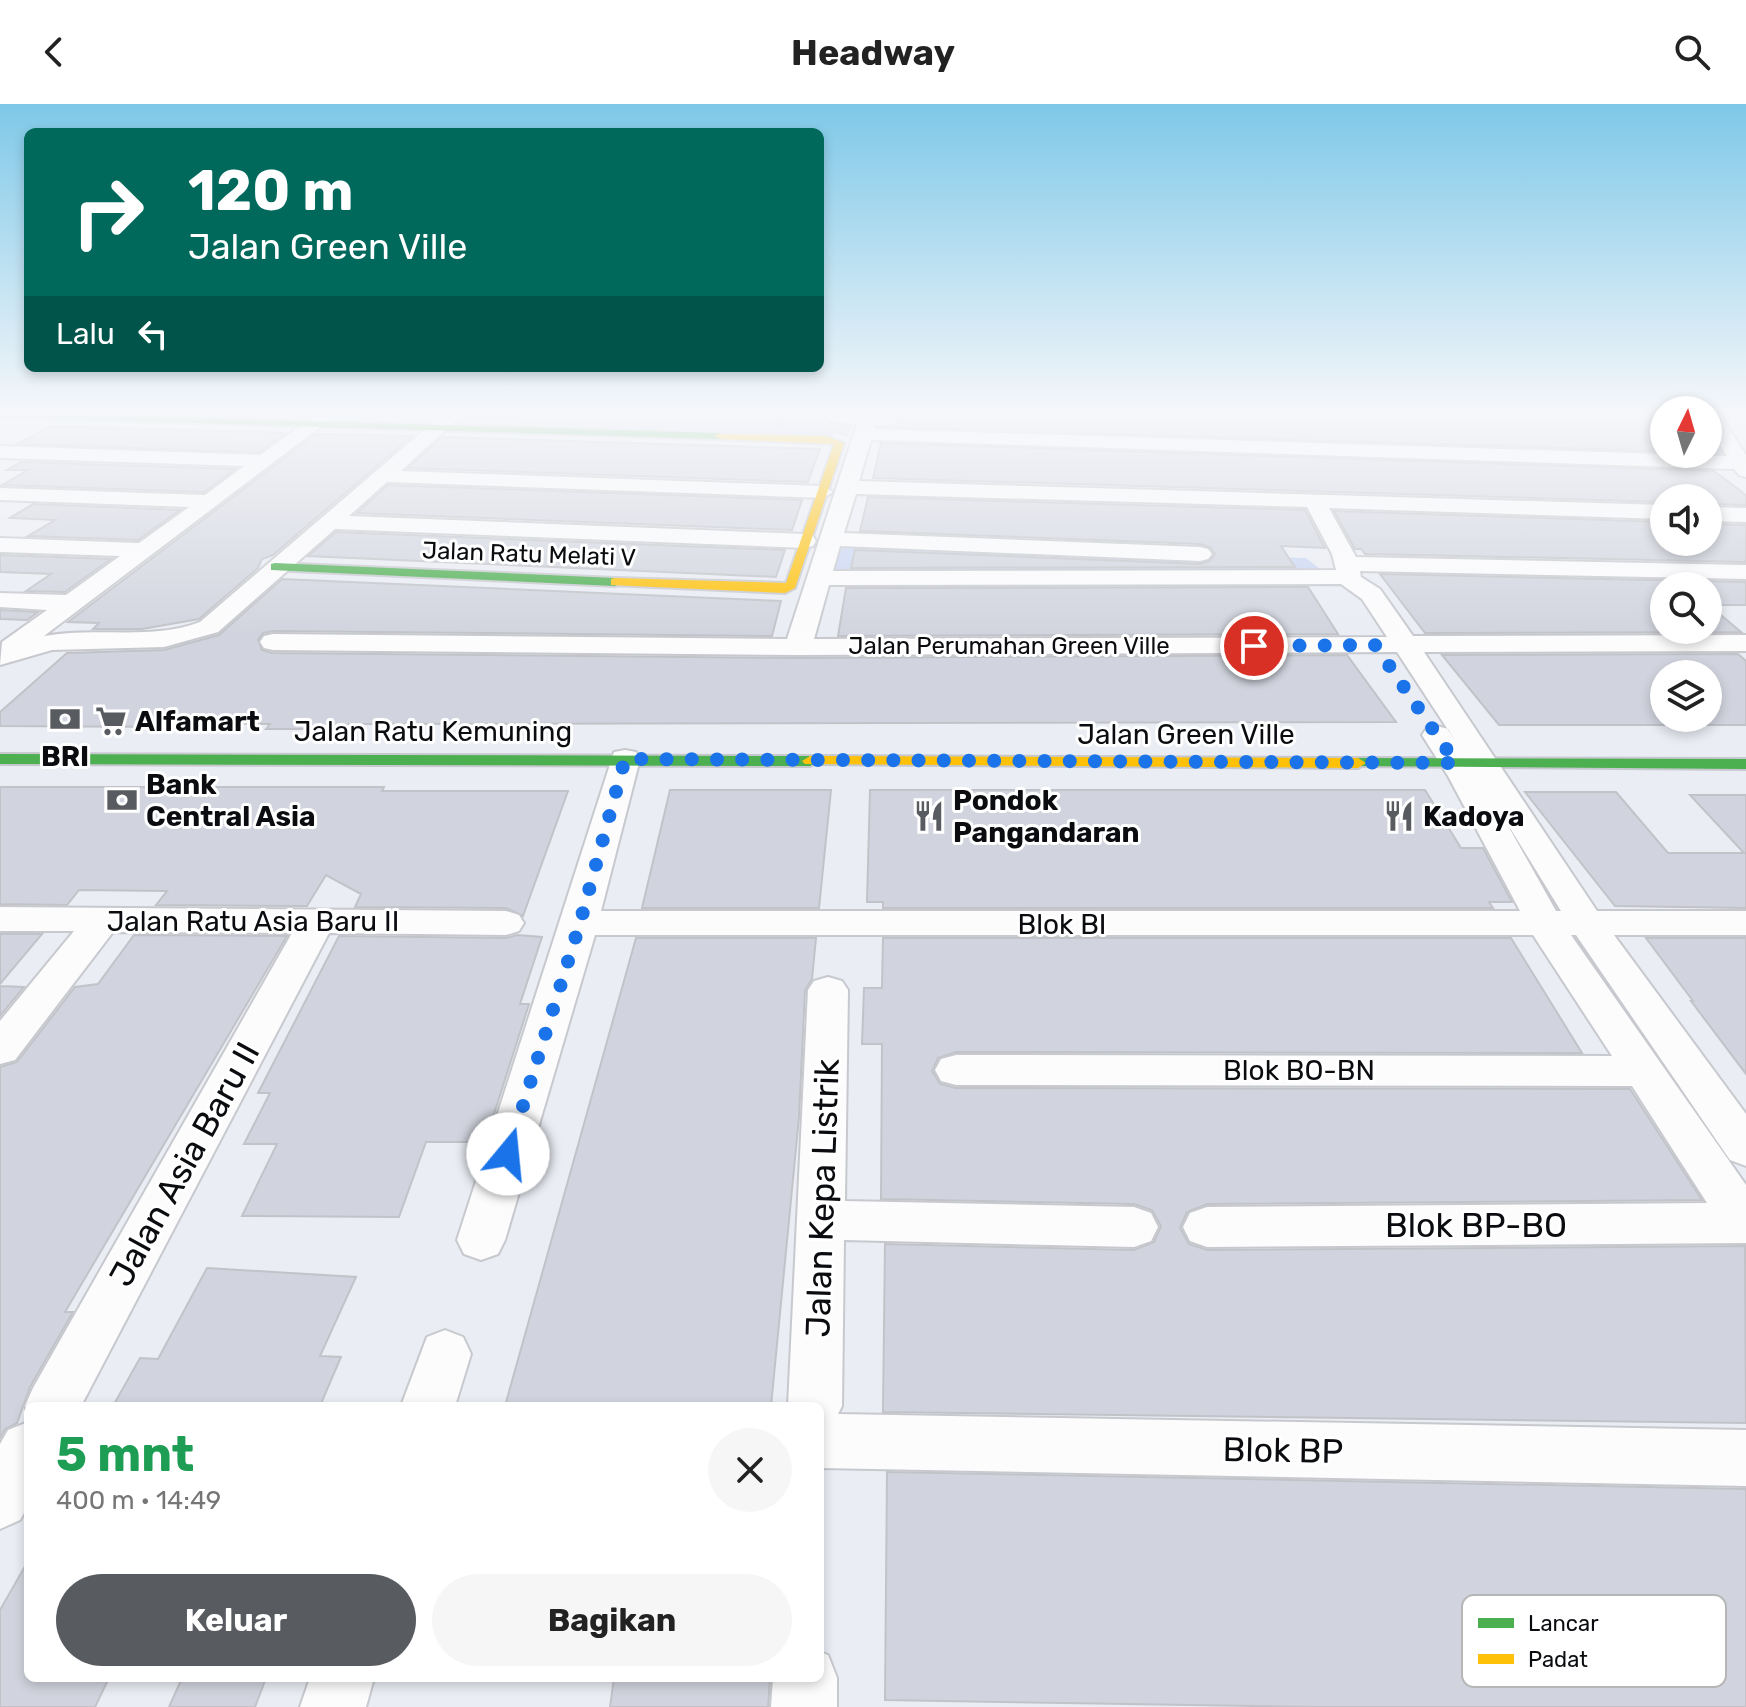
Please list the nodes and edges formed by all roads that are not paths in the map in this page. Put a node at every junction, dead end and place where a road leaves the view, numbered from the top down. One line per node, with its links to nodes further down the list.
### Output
1 (228, 487): 8 (street)
2 (367, 487): 13 (street)
3 (730, 487): 6 (street)
4 (834, 487): 6 (street)
5 (836, 487): 6 (street)
6 (834, 490): 9 (street); 14 (street); 15 (street)
7 (0, 494): 8 (street)
8 (208, 501): 17 (street)
9 (1315, 502): 10 (street); 19 (street)
10 (1650, 512)
11 (1722, 514): 12 (street)
12 (1746, 515)
13 (327, 522): 15 (street); 18 (street)
14 (830, 539): 19 (street); 21 (street)
15 (805, 541): 18 (street, Jalan Ratu Melati V)
16 (0, 545): 17 (street)
17 (141, 550): 23 (street)
18 (275, 567): 28 (street)
19 (1348, 570): 20 (street); 21 (street); 26 (street)
20 (1746, 572)
21 (818, 578): 27 (street)
22 (0, 600): 23 (street)
23 (68, 603): 28 (street)
24 (273, 642): 27 (street, Jalan Perumahan Green Ville)
25 (1746, 643): 26 (street, Jalan Perumahan Green Ville)
26 (1390, 645): 27 (street, Jalan Perumahan Green Ville); 31 (street)
27 (798, 647)
28 (0, 656)
29 (0, 759): 30 (street, Jalan Ratu Kemuning)
30 (625, 759): 31 (street, Jalan Green Ville); 37 (street)
31 (1471, 763): 32 (street, Jalan Green Ville); 38 (street); 40 (street)
32 (1746, 764)
33 (0, 919): 34 (street, Jalan Ratu Asia Baru II)
34 (103, 920): 35 (street, Jalan Ratu Asia Baru II); 42 (street)
35 (317, 921): 36 (street, Jalan Ratu Asia Baru II); 53 (street, Jalan Asia Baru II)
36 (506, 923)
37 (580, 923): 41 (street, Blok BI); 51 (street)
38 (1544, 923): 40 (street, Blok BI); 41 (street, Blok BI); 44 (street)
39 (1746, 923): 40 (street, Blok BI)
40 (1587, 924): 45 (street)
41 (829, 956): 47 (street, Jalan Kepa Listrik)
42 (0, 1049)
43 (956, 1070): 44 (street, Blok BO-BN)
44 (1642, 1071): 48 (street)
45 (1731, 1106): 46 (street)
46 (1746, 1148)
47 (821, 1220): 49 (street); 55 (street, Jalan Kepa Listrik)
48 (1746, 1223): 50 (street, Blok BP-BO)
49 (1134, 1227)
50 (1207, 1227)
51 (481, 1240)
52 (445, 1354): 54 (street)
53 (54, 1402)
54 (429, 1402)
55 (815, 1402)
56 (824, 1441): 58 (street, Blok BP)
57 (24, 1456): 59 (street)
58 (1746, 1458)
59 (0, 1500)
60 (341, 1682): 62 (street)
61 (805, 1682): 63 (street)
62 (333, 1707)
63 (804, 1707)

